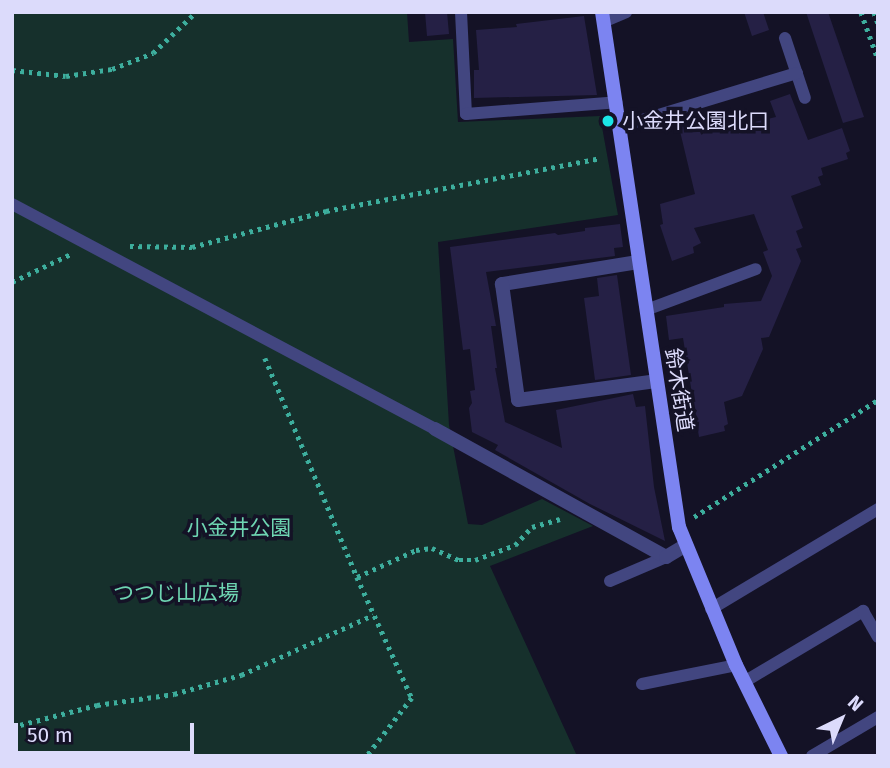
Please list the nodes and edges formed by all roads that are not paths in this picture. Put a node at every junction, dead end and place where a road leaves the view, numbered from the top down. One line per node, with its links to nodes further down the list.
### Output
1 (461, 12): 7 (lane)
2 (626, 12): 3 (lane)
3 (603, 17): 7 (street, 鈴木街道)
4 (785, 38): 5 (lane)
5 (797, 73): 6 (lane); 8 (lane)
6 (805, 98)
7 (617, 102): 8 (street, 鈴木街道)
8 (620, 127): 10 (street, 鈴木街道)
9 (12, 204): 14 (lane)
10 (638, 262): 12 (street, 鈴木街道); 13 (street)
11 (756, 269): 12 (lane)
12 (646, 310): 13 (street, 鈴木街道)
13 (656, 382): 16 (street, 鈴木街道)
14 (435, 429): 17 (street)
15 (878, 509): 19 (lane)
16 (686, 545): 17 (street); 19 (street, 鈴木街道)
17 (666, 558): 18 (lane)
18 (611, 581)
19 (711, 609): 21 (street, 鈴木街道)
20 (878, 637): 22 (lane)
21 (736, 665): 22 (street, 鈴木街道); 23 (lane)
22 (744, 681): 25 (street, 鈴木街道)
23 (642, 684)
24 (878, 717): 26 (lane)
25 (781, 756)
26 (812, 756)

